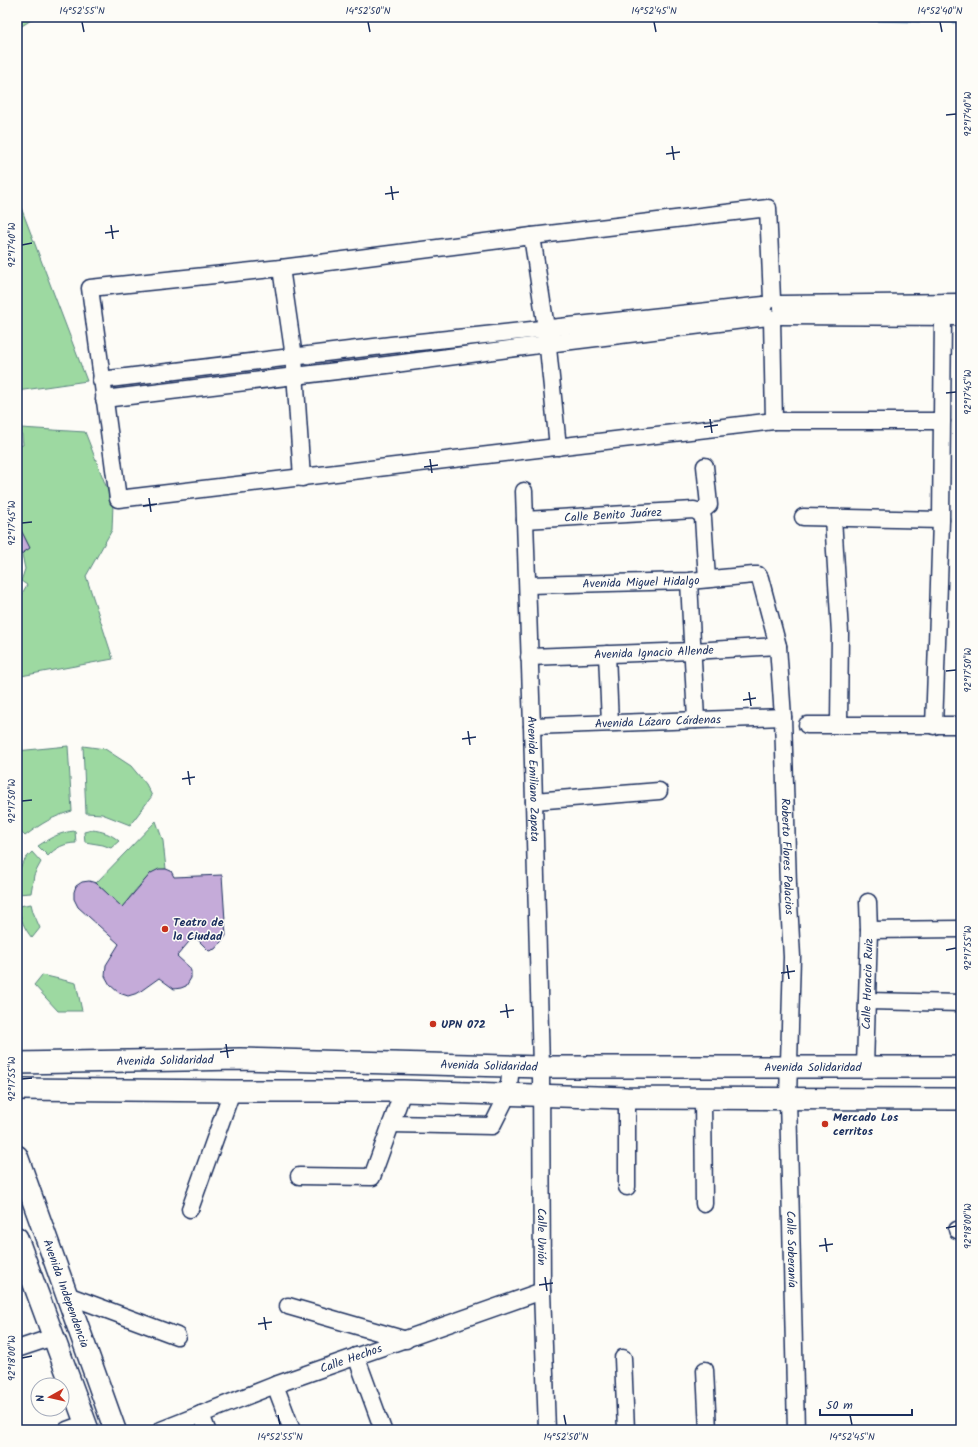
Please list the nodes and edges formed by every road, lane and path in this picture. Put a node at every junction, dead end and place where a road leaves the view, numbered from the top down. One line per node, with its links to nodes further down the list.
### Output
1 (532, 236): 2 (street); 5 (street); 7 (street)
2 (281, 268): 8 (street); 10 (street)
3 (961, 302): 4 (street)
4 (943, 309): 5 (street); 6 (street); 13 (street)
5 (772, 310): 7 (street); 12 (street)
6 (961, 317)
7 (547, 336): 8 (street); 9 (street); 14 (street)
8 (294, 357): 9 (street); 10 (street)
9 (295, 375): 11 (street); 16 (street)
10 (101, 380): 11 (street)
11 (104, 399): 16 (street)
12 (774, 421): 13 (street); 14 (street)
13 (942, 421): 22 (street)
14 (558, 447): 16 (street)
15 (705, 466): 18 (street)
16 (302, 478)
17 (524, 491): 21 (street, Avenida Emiliano Zapata)
18 (700, 513): 21 (street, Calle Benito Juárez); 23 (street)
19 (803, 517): 20 (street)
20 (833, 518): 22 (street); 33 (street)
21 (525, 520): 25 (street, Avenida Emiliano Zapata)
22 (941, 520): 36 (street)
23 (707, 579): 24 (street, Avenida Miguel Hidalgo); 26 (street, Avenida Miguel Hidalgo)
24 (689, 581): 25 (street, Avenida Miguel Hidalgo); 27 (street)
25 (528, 586): 29 (street, Avenida Emiliano Zapata)
26 (778, 646): 27 (street, Avenida Ignacio Allende); 30 (street, Roberto Flores Palacios)
27 (693, 651): 28 (street, Avenida Ignacio Allende); 31 (street)
28 (607, 654): 29 (street, Avenida Ignacio Allende); 32 (street)
29 (529, 657): 35 (street, Avenida Emiliano Zapata)
30 (783, 717): 31 (street, Avenida Lázaro Cárdenas); 51 (street, Roberto Flores Palacios)
31 (696, 720): 32 (street, Avenida Lázaro Cárdenas)
32 (610, 723): 35 (street, Avenida Lázaro Cárdenas)
33 (839, 724): 34 (street); 36 (street)
34 (807, 725)
35 (532, 726): 39 (street, Avenida Emiliano Zapata)
36 (934, 726): 37 (street)
37 (961, 726)
38 (659, 791): 39 (street)
39 (534, 801): 48 (street, Avenida Emiliano Zapata)
40 (868, 902): 42 (street, Calle Horacio Ruiz)
41 (961, 929): 42 (street)
42 (869, 930): 43 (street, Calle Horacio Ruiz)
43 (867, 1001): 44 (street); 49 (street, Calle Horacio Ruiz)
44 (961, 1003)
45 (268, 1060): 46 (main road, Avenida Solidaridad); 47 (main road, Avenida Solidaridad); 55 (main road)
46 (17, 1062)
47 (511, 1066): 48 (main road, Avenida Solidaridad); 56 (street)
48 (541, 1067): 51 (main road, Avenida Solidaridad); 57 (street, Calle Unión)
49 (865, 1067): 50 (main road, Avenida Solidaridad); 51 (main road, Avenida Solidaridad)
50 (961, 1067)
51 (789, 1068): 60 (street, Calle Soberanía)
52 (17, 1089): 54 (main road)
53 (403, 1090): 55 (main road); 56 (main road); 62 (street)
54 (232, 1091): 55 (main road); 67 (street)
55 (268, 1091)
56 (508, 1094): 57 (main road); 62 (street)
57 (541, 1095): 58 (main road); 69 (street, Calle Unión)
58 (627, 1098): 59 (main road); 65 (street)
59 (703, 1098): 60 (main road); 66 (street)
60 (788, 1098): 61 (main road); 92 (street, Calle Soberanía)
61 (961, 1099)
62 (391, 1124): 64 (street)
63 (17, 1156): 70 (main road, Avenida Independencia)
64 (299, 1176)
65 (626, 1187)
66 (704, 1204)
67 (190, 1209)
68 (19, 1250): 73 (main road)
69 (542, 1291): 74 (street, Calle Hechos); 89 (street, Calle Unión)
70 (67, 1295): 72 (street); 79 (main road, Avenida Independencia)
71 (288, 1306): 74 (street)
72 (177, 1336)
73 (53, 1337): 75 (street); 80 (main road)
74 (406, 1340): 76 (street, Calle Hechos)
75 (17, 1349)
76 (356, 1356): 81 (street, Calle Hechos); 88 (street)
77 (623, 1358): 90 (street)
78 (705, 1370): 91 (street)
79 (96, 1376): 80 (main road); 84 (main road, Avenida Independencia)
80 (71, 1385): 83 (main road)
81 (275, 1385): 82 (street, Calle Hechos); 87 (street)
82 (202, 1414): 85 (street, Calle Hechos); 86 (street)
83 (80, 1428)
84 (115, 1430)
85 (161, 1430)
86 (207, 1430)
87 (292, 1430)
88 (383, 1430)
89 (547, 1430)
90 (626, 1430)
91 (708, 1430)
92 (796, 1430)

